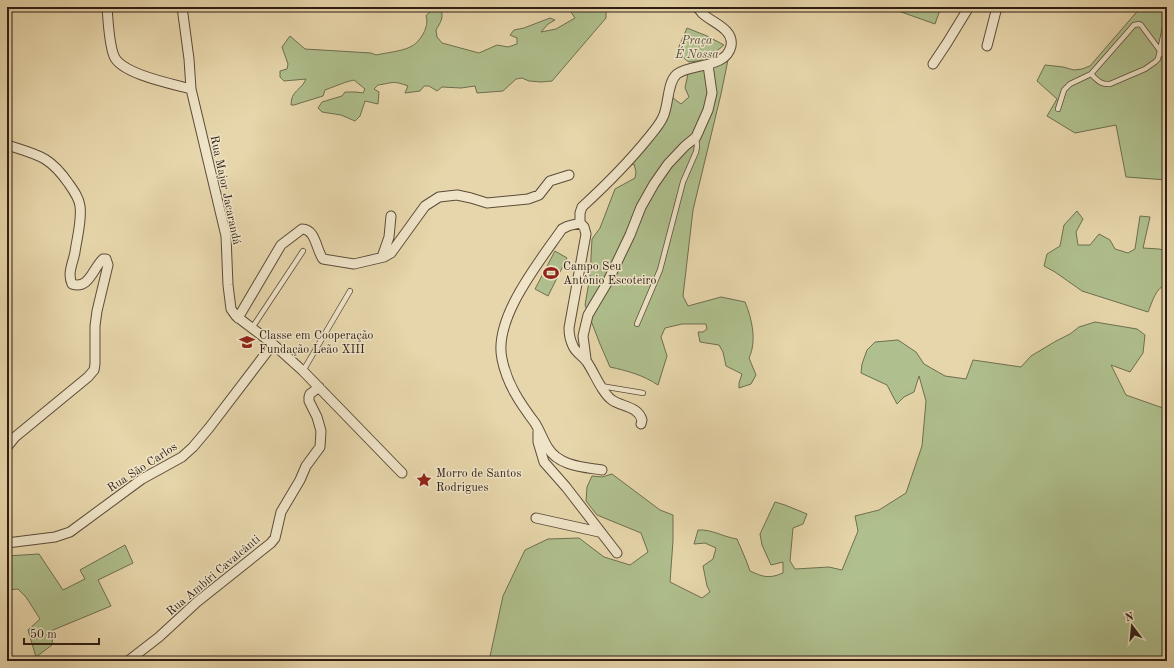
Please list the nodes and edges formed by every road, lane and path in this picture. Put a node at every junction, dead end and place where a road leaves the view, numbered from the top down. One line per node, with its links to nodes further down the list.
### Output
1 (107, 7): 13 (street)
2 (182, 7): 13 (street, Rua Major Jacarandá)
3 (697, 7): 11 (street)
4 (969, 7): 10 (street)
5 (997, 7): 7 (street)
6 (1167, 19): 8 (lane)
7 (987, 46)
8 (1160, 52): 9 (lane); 12 (lane); 12 (lane)
9 (1167, 60)
10 (932, 64)
11 (708, 65): 15 (street); 19 (street)
12 (1091, 74): 14 (lane)
13 (191, 89): 23 (street, Rua Major Jacarandá)
14 (1058, 109)
15 (696, 137): 24 (lane); 27 (street)
16 (7, 145): 34 (street)
17 (569, 175): 21 (street)
18 (390, 216): 21 (street)
19 (580, 223): 27 (street); 33 (street)
20 (303, 251): 25 (lane)
21 (382, 257): 23 (street)
22 (350, 291): 28 (lane)
23 (238, 318): 25 (street, Rua Major Jacarandá)
24 (638, 324)
25 (252, 328): 26 (street, Rua Major Jacarandá)
26 (273, 344): 28 (street, Rua Major Jacarandá); 40 (street, Rua São Carlos)
27 (586, 359): 29 (street)
28 (303, 370): 30 (street, Rua Major Jacarandá)
29 (601, 386): 31 (lane); 32 (street)
30 (319, 388): 37 (street, Rua Major Jacarandá); 42 (street, Rua Ambíri Cavalcânti)
31 (643, 393)
32 (641, 424)
33 (538, 428): 36 (street); 39 (street)
34 (11, 438): 35 (street)
35 (7, 447)
36 (602, 470)
37 (402, 473)
38 (536, 518): 39 (street)
39 (599, 532): 41 (street)
40 (7, 543)
41 (617, 553)
42 (128, 661)

